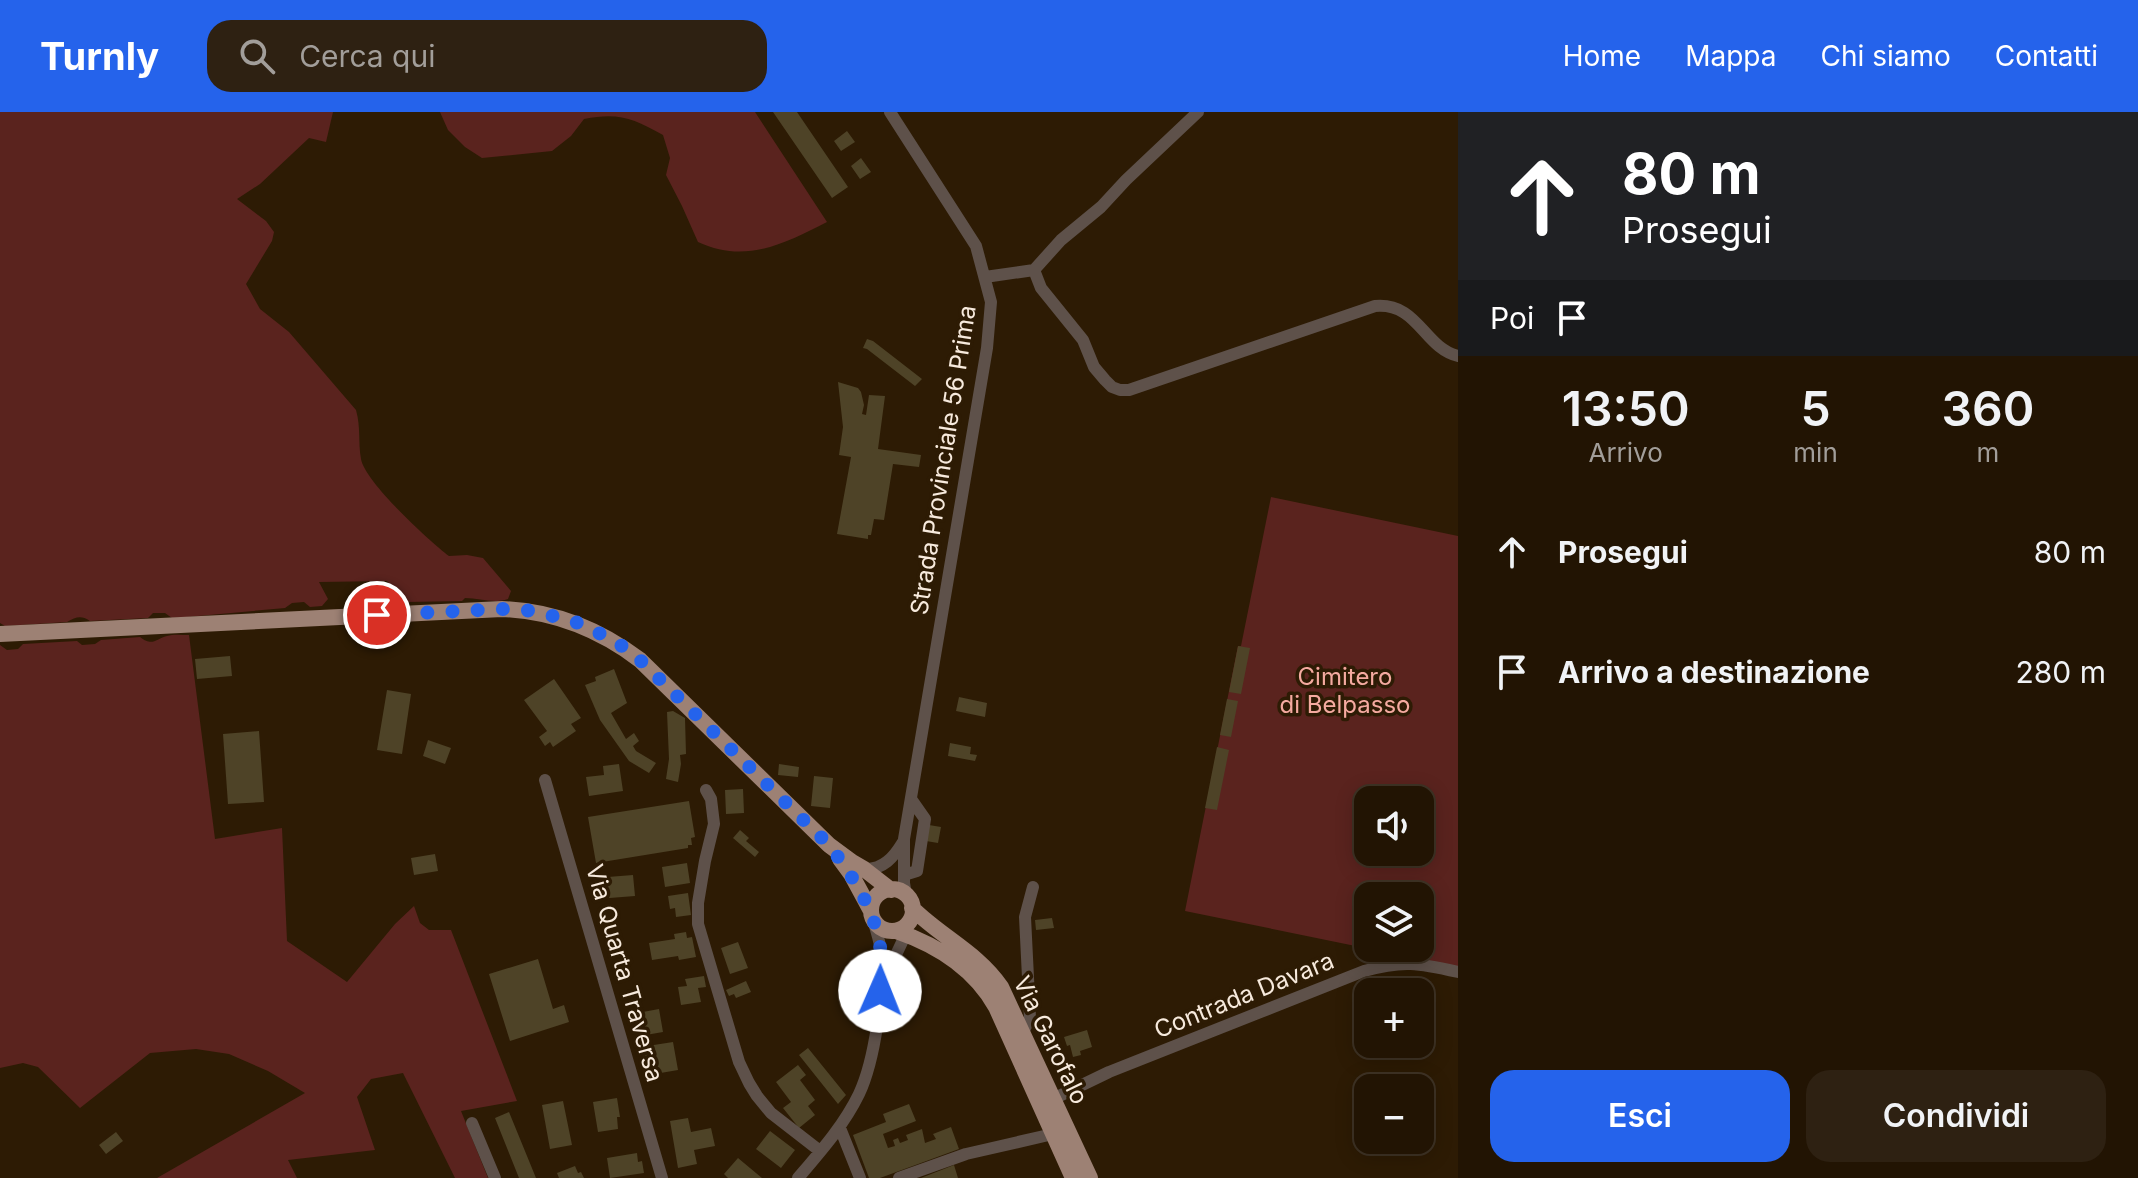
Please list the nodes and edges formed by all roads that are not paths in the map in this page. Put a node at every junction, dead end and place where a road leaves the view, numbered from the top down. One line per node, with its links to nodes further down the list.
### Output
1 (890, 112): 4 (street, Strada Provinciale 56 Prima)
2 (1198, 112): 3 (street)
3 (1034, 270): 4 (street); 5 (street)
4 (985, 277): 9 (street, Strada Provinciale 56 Prima)
5 (1458, 356)
6 (0, 634): 11 (main road)
7 (545, 780): 28 (street, Via Quarta Traversa)
8 (706, 790): 26 (street)
9 (911, 799): 10 (street, Strada Provinciale 56 Prima); 13 (street)
10 (904, 839): 12 (street); 13 (street, Strada Provinciale 56 Prima)
11 (829, 845): 12 (main road); 15 (main road)
12 (874, 871): 15 (street); 16 (main road)
13 (904, 875): 16 (street, Strada Provinciale 56 Prima)
14 (1033, 887): 21 (street)
15 (872, 911): 16 (main road); 16 (main road); 20 (street)
16 (903, 914): 17 (main road, Via Garofalo); 18 (street); 21 (main road, Via Garofalo)
17 (928, 943): 18 (street); 25 (main road, Via Garofalo)
18 (894, 956): 20 (street)
19 (1458, 972): 22 (street, Contrada Davara)
20 (880, 991): 24 (street)
21 (1023, 1032): 22 (main road, Via Garofalo)
22 (1053, 1099): 33 (main road, Via Garofalo)
23 (472, 1123): 27 (street)
24 (840, 1128): 26 (street); 30 (street)
25 (1053, 1134): 31 (street); 32 (main road, Via Garofalo)
26 (820, 1151): 29 (street)
27 (495, 1178)
28 (662, 1178)
29 (798, 1178)
30 (860, 1178)
31 (899, 1178)
32 (1073, 1178)
33 (1090, 1178)

